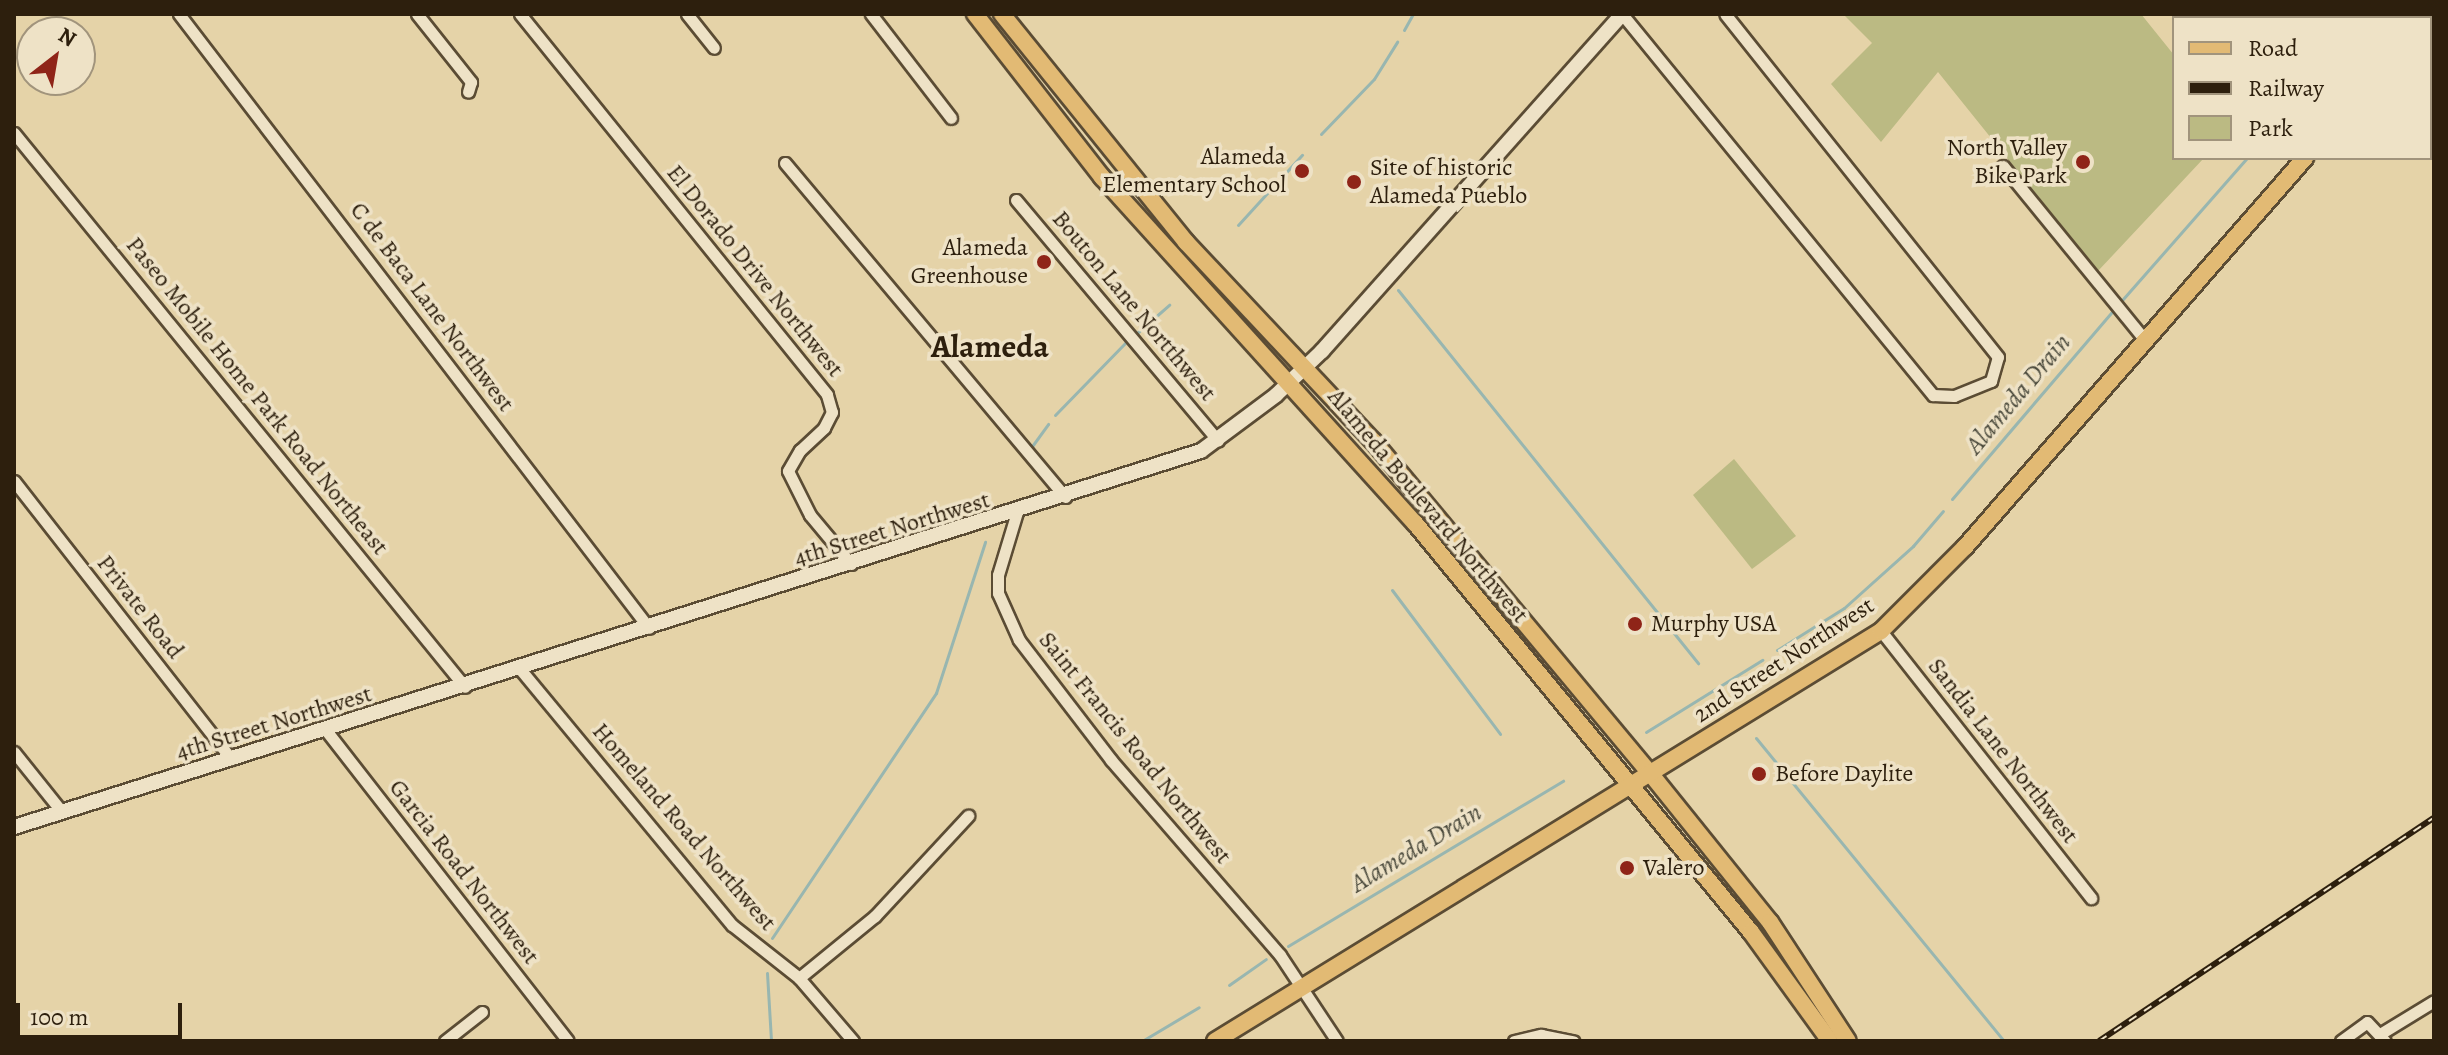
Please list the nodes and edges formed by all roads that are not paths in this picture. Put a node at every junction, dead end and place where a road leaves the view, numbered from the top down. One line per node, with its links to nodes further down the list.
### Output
1 (179, 14): 26 (street, C de Baca Lane Northwest)
2 (417, 14): 11 (street)
3 (520, 14): 25 (street, El Dorado Drive Northwest)
4 (687, 14): 10 (street)
5 (871, 14): 12 (street)
6 (975, 14): 20 (main road, Alameda Boulevard Northwest)
7 (1002, 14): 19 (main road, Alameda Boulevard Northwest)
8 (1622, 14): 9 (street); 19 (main road, 4th Street Northwest)
9 (1725, 14)
10 (714, 48)
11 (468, 92)
12 (951, 118)
13 (14, 133): 29 (street, Paseo Mobile Home Park Road Northeast)
14 (2303, 160): 18 (main road, 2nd Street Northwest)
15 (785, 163): 23 (street)
16 (2003, 166): 18 (street)
17 (1016, 200): 21 (street, Bouton Lane Nortthwest)
18 (2145, 340): 27 (main road, 2nd Street Northwest)
19 (1304, 368): 20 (main road, 4th Street Northwest); 33 (main road, Alameda Boulevard Northwest)
20 (1289, 382): 21 (main road, 4th Street Northwest); 34 (main road, Alameda Boulevard Northwest)
21 (1218, 441): 23 (main road, 4th Street Northwest)
22 (14, 481): 32 (street, Private Road)
23 (1065, 497): 24 (main road, 4th Street Northwest)
24 (1017, 512): 25 (main road, 4th Street Northwest); 40 (street, Saint Francis Road Northwest)
25 (851, 564): 26 (main road, 4th Street Northwest)
26 (649, 628): 28 (main road, 4th Street Northwest)
27 (1881, 631): 33 (main road, 2nd Street Northwest); 38 (street, Sandia Lane Northwest)
28 (520, 669): 29 (main road, 4th Street Northwest); 39 (street, Homeland Road Northwest)
29 (465, 687): 30 (main road, 4th Street Northwest)
30 (325, 729): 32 (main road, 4th Street Northwest); 45 (street, Garcia Road Northwest)
31 (14, 752): 35 (street)
32 (231, 759): 35 (main road, 4th Street Northwest)
33 (1650, 773): 34 (main road, 2nd Street Northwest); 52 (main road, Alameda Boulevard Northwest)
34 (1630, 786): 40 (main road, 2nd Street Northwest); 51 (main road, Alameda Boulevard Northwest)
35 (62, 812): 37 (main road, 4th Street Northwest)
36 (968, 816): 39 (street)
37 (14, 827)
38 (2091, 898)
39 (799, 978): 46 (street, Homeland Road Northwest)
40 (1303, 989): 47 (main road, 2nd Street Northwest); 48 (street, Saint Francis Road Northwest)
41 (2434, 1001): 43 (street)
42 (482, 1012): 44 (street)
43 (2383, 1038): 53 (street)
44 (445, 1041)
45 (568, 1041)
46 (853, 1041)
47 (1215, 1041)
48 (1337, 1041)
49 (1514, 1041): 50 (street)
50 (1573, 1041)
51 (1830, 1041)
52 (1848, 1041)
53 (2341, 1041)

